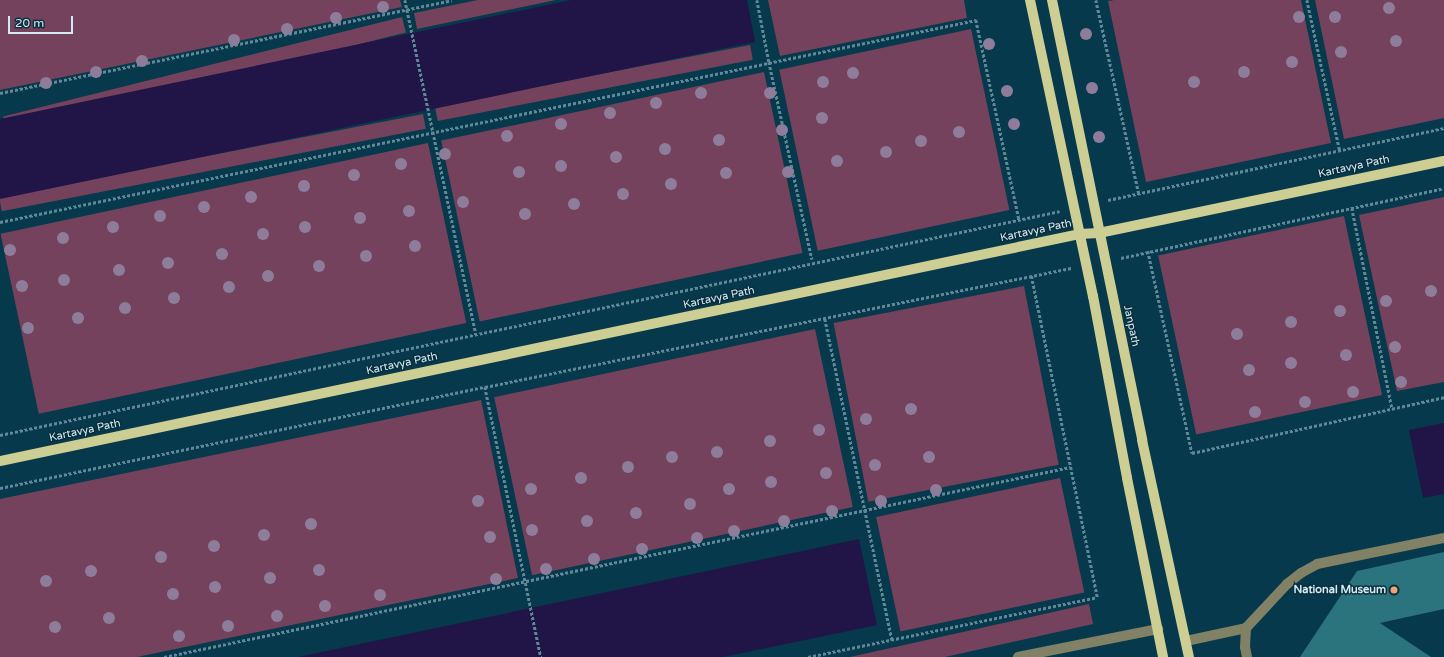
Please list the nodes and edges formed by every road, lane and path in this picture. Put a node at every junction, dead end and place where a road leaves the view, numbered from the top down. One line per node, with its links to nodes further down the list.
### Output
1 (405, 0): 8 (path)
2 (452, 0): 8 (path)
3 (757, 0): 9 (path)
4 (1030, 0): 18 (main road)
5 (1052, 0): 17 (main road, Janpath)
6 (1096, 0): 16 (path)
7 (1307, 0): 13 (path)
8 (407, 9): 10 (path); 12 (path)
9 (769, 62): 12 (path); 20 (path); 25 (path)
10 (0, 93)
11 (1444, 128): 13 (path)
12 (433, 133): 21 (path); 30 (path)
13 (1340, 151): 16 (path)
14 (1444, 160): 22 (main road, Kartavya Path)
15 (1444, 188): 19 (path)
16 (1139, 194): 17 (path)
17 (1093, 204): 22 (main road, Janpath)
18 (1074, 208): 20 (path); 23 (main road)
19 (1352, 208): 24 (path); 33 (path)
20 (1019, 219): 30 (path)
21 (0, 222)
22 (1099, 233): 23 (main road, Kartavya Path); 26 (main road, Janpath)
23 (1080, 234): 27 (main road); 35 (main road, Kartavya Path)
24 (1148, 251): 26 (path); 33 (path)
25 (812, 259)
26 (1105, 262): 44 (main road, Janpath)
27 (1086, 266): 28 (path); 42 (main road)
28 (1031, 275): 29 (path); 36 (path)
29 (825, 319): 31 (path); 38 (path)
30 (476, 334): 34 (path)
31 (485, 387): 37 (path); 40 (path)
32 (1444, 397): 33 (path)
33 (1392, 409)
34 (0, 435)
35 (0, 461)
36 (1070, 467): 38 (path); 43 (path)
37 (0, 488)
38 (864, 510): 40 (path); 43 (path)
39 (1444, 538): 41 (street)
40 (525, 581): 45 (path); 46 (path)
41 (1246, 628): 44 (street); 51 (street)
42 (1158, 629): 48 (street); 49 (main road)
43 (892, 640): 47 (path)
44 (1186, 641): 50 (main road, Janpath)
45 (164, 657)
46 (541, 657)
47 (808, 657)
48 (1018, 657)
49 (1163, 657)
50 (1189, 657)
51 (1247, 657)

